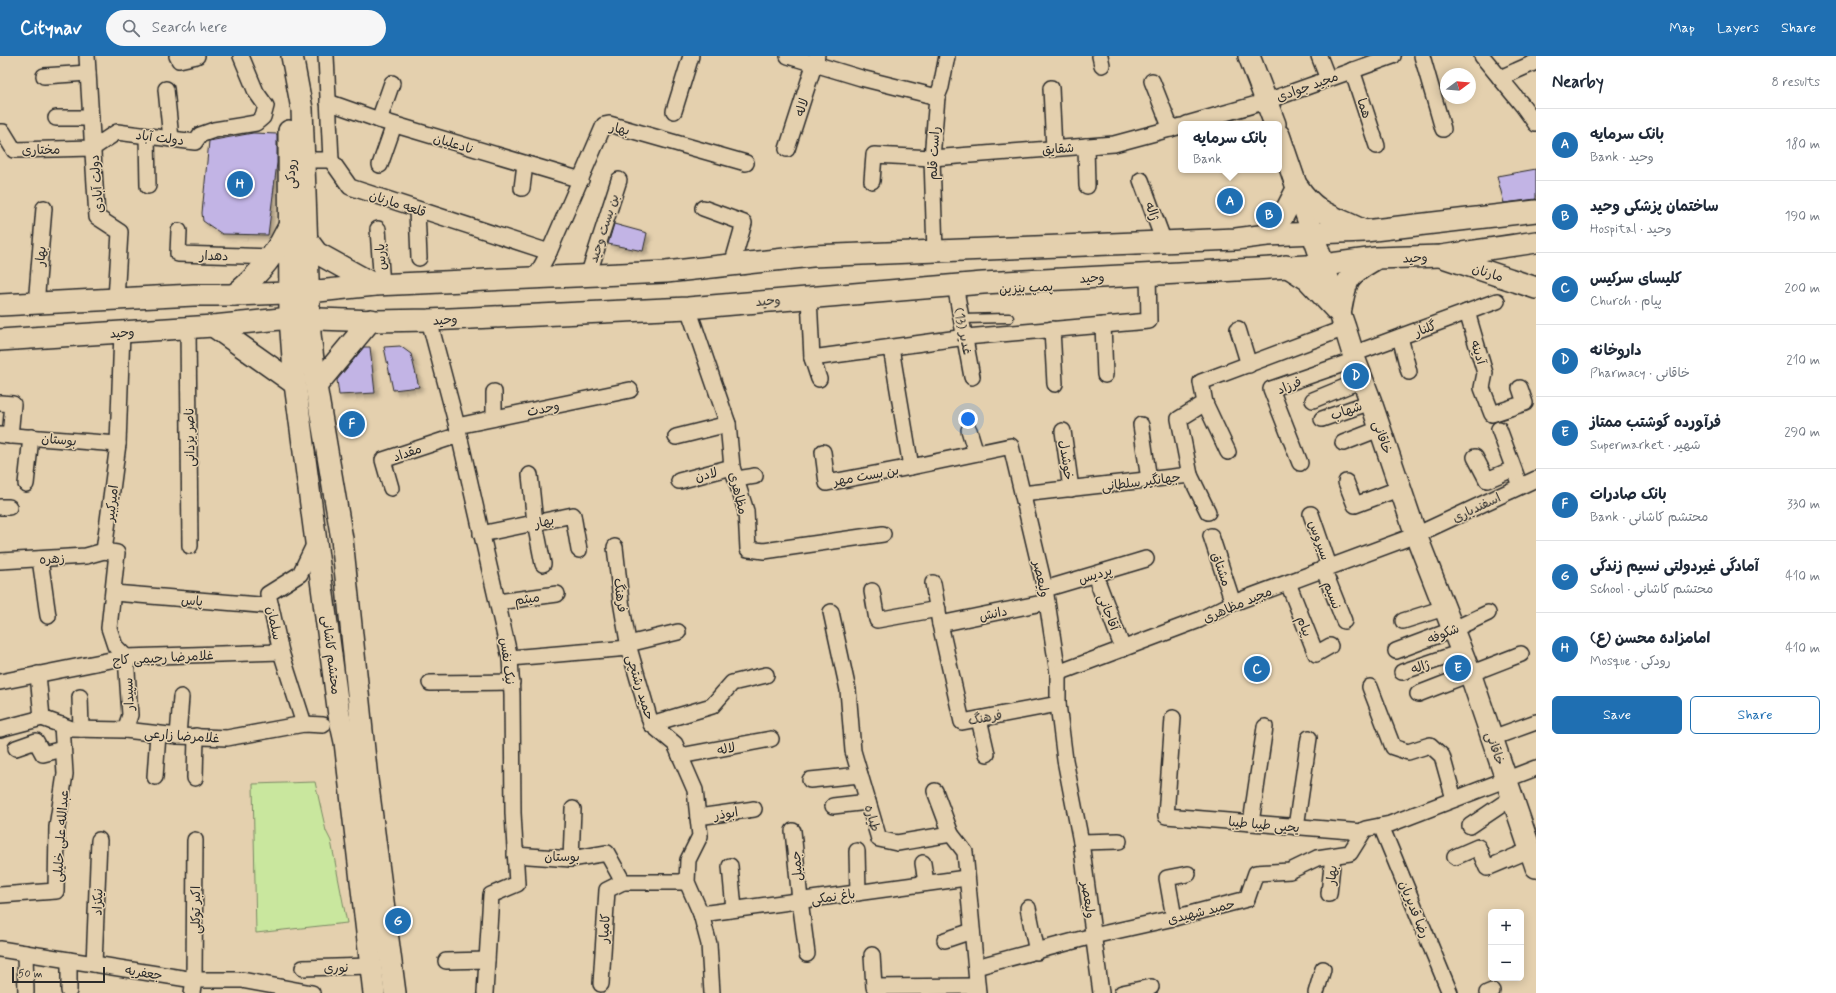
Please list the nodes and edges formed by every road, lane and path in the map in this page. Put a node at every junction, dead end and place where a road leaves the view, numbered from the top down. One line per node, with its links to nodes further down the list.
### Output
1 (87, 56): 19 (street, دولت آبادی)
2 (177, 56): 3 (street)
3 (197, 56)
4 (241, 56): 42 (street, دولت آباد)
5 (278, 56): 67 (main road, رودکی)
6 (292, 56): 50 (main road, رودکی)
7 (326, 56): 29 (street)
8 (691, 56): 30 (street)
9 (788, 56): 16 (street)
10 (947, 56): 27 (street, راست قلم)
11 (1249, 56): 28 (main road)
12 (1320, 56): 22 (street)
13 (1393, 56): 18 (street, مجید جوادی)
14 (1422, 56): 39 (street)
15 (1482, 56): 21 (street)
16 (815, 60): 27 (street); 48 (street, لاله)
17 (1536, 62): 21 (street)
18 (1352, 70): 22 (street, مجید جوادی); 45 (street, هما)
19 (88, 73): 20 (street); 32 (street, دولت آبادی)
20 (44, 76)
21 (1500, 78): 36 (street)
22 (1328, 79): 28 (street, مجید جوادی)
23 (1152, 81): 38 (street)
24 (392, 83): 33 (street)
25 (1051, 88): 47 (street)
26 (166, 89): 42 (street)
27 (937, 97): 49 (street, راست قلم)
28 (1267, 101): 34 (street); 35 (main road)
29 (328, 102): 33 (street, نادعلیان); 51 (street)
30 (674, 111)
31 (56, 118): 32 (street)
32 (91, 118): 46 (street, دولت آبادی)
33 (379, 120): 37 (street, نادعلیان)
34 (1197, 121)
35 (1274, 121)
36 (1536, 124)
37 (394, 125): 53 (street, نادعلیان); 54 (street)
38 (1176, 127): 44 (street, شقایق)
39 (1443, 129)
40 (0, 132): 46 (street, مختاری)
41 (147, 136): 42 (street, دولت آباد); 46 (street, دولت آباد); 59 (street)
42 (172, 139)
43 (1282, 143): 61 (main road, خاقانی)
44 (1086, 146): 47 (street, شقایق); 60 (street)
45 (1377, 146)
46 (93, 148): 97 (street, دولت آبادی)
47 (1054, 148): 49 (street, شقایق)
48 (787, 149)
49 (932, 158): 58 (street, شقایق); 78 (street, راست قلم)
50 (305, 160): 51 (street); 74 (main road, رودکی)
51 (331, 160): 65 (street, قلعه مارنان)
52 (746, 163): 55 (street, بهار)
53 (525, 164): 55 (street, نادعلیان); 62 (street)
54 (380, 165)
55 (581, 180): 77 (street, بهار)
56 (619, 180): 88 (street, بن بست وحید)
57 (1141, 180): 75 (street, ژاله)
58 (872, 181)
59 (148, 186)
60 (1087, 186)
61 (1298, 187): 69 (main road); 71 (main road, خاقانی); 72 (main road)
62 (522, 188)
63 (44, 208): 100 (street, بهار)
64 (703, 208): 83 (street)
65 (417, 210): 77 (street, قلعه مارنان); 81 (street)
66 (1536, 212): 69 (main road)
67 (290, 224): 80 (main road); 93 (main road, رودکی)
68 (378, 229): 90 (street, پارس)
69 (1367, 230): 71 (main road); 82 (main road)
70 (179, 231): 80 (street, دهدار)
71 (1313, 234): 72 (main road); 84 (main road, خاقانی)
72 (1267, 235): 73 (main road)
73 (1236, 239): 75 (main road); 86 (main road)
74 (308, 241): 90 (main road); 93 (main road, رودکی)
75 (1164, 242): 78 (main road)
76 (1536, 242): 79 (main road, وحید)
77 (550, 252): 89 (street)
78 (935, 252): 83 (main road)
79 (1441, 256): 82 (main road, وحید); 92 (main road, مارنان)
80 (273, 257): 95 (main road)
81 (419, 258)
82 (1376, 258): 84 (main road, وحید); 108 (main road)
83 (732, 265): 88 (main road)
84 (1323, 265): 85 (main road, وحید); 108 (main road, خاقانی)
85 (1286, 266): 86 (main road, وحید); 108 (main road)
86 (1237, 270): 87 (main road, وحید)
87 (1148, 274): 91 (main road, وحید); 109 (street)
88 (588, 276): 89 (main road)
89 (536, 278): 90 (main road)
90 (379, 285): 93 (main road); 107 (main road)
91 (955, 285): 96 (main road, وحید); 105 (street, غدیر (13))
92 (1536, 288)
93 (299, 292): 95 (main road); 103 (main road)
94 (194, 295): 95 (main road); 97 (main road); 110 (main road)
95 (234, 296)
96 (809, 297): 101 (main road, وحید); 119 (street)
97 (116, 300): 100 (main road)
98 (1497, 301): 102 (street, گلنار)
99 (0, 305): 100 (main road)
100 (36, 305)
101 (688, 308): 106 (main road, وحید); 138 (street, مظاهری)
102 (1467, 312): 115 (street, گلنار); 129 (street, آدینه)
103 (300, 318): 107 (main road, وحید); 110 (main road, وحید); 126 (main road, محتشم کاشانی); 128 (main road, محتشم کاشانی)
104 (1009, 318): 105 (lane)
105 (962, 319): 114 (street, غدیر (13))
106 (429, 320): 107 (main road, وحید); 142 (street, نیک نفس)
107 (374, 321): 128 (main road)
108 (1343, 321): 118 (main road, خاقانی); 120 (street)
109 (1103, 325): 111 (street); 122 (street)
110 (201, 327): 113 (main road, وحید); 126 (main road); 179 (street, ناصر یزدانی)
111 (1052, 329): 114 (street); 127 (street)
112 (1238, 329): 120 (street)
113 (122, 332): 116 (main road, وحید); 149 (street, امیرکبیر)
114 (966, 337): 117 (street); 123 (street, غدیر (13))
115 (1400, 337): 118 (street, گلنار); 121 (street)
116 (0, 340)
117 (890, 348): 119 (street); 155 (street)
118 (1354, 357): 125 (main road, خاقانی); 154 (street, فرزاد)
119 (812, 358): 124 (street)
120 (1249, 365): 135 (street)
121 (1409, 372)
122 (1105, 375)
123 (972, 377)
124 (819, 379)
125 (1362, 380): 132 (street); 133 (main road, خاقانی)
126 (295, 384): 178 (main road, محتشم کاشانی)
127 (1056, 384)
128 (316, 386): 190 (main road, محتشم کاشانی)
129 (1520, 388)
130 (630, 390): 136 (street, وحدت)
131 (494, 392): 136 (street)
132 (1313, 400)
133 (1371, 402): 137 (street, شهاب); 140 (main road, خاقانی)
134 (0, 403): 145 (street)
135 (1205, 403): 151 (street); 159 (street, جهانگیر سلطانی)
136 (494, 418): 142 (street, وحدت)
137 (1322, 419)
138 (728, 424): 147 (street); 157 (street, مظاهری)
139 (1141, 425): 163 (street)
140 (1379, 428): 148 (street); 168 (main road, خاقانی)
141 (1499, 429): 156 (street)
142 (458, 430): 167 (street, مقداد); 174 (street, نیک نفس)
143 (969, 430): 152 (street)
144 (1063, 431): 169 (street, خوشدل)
145 (5, 435): 146 (street, بوستان)
146 (31, 437): 149 (street, بوستان); 165 (street)
147 (676, 437)
148 (1343, 443)
149 (118, 444): 182 (street, امیرکبیر)
150 (823, 452): 155 (street, بن بست مهر)
151 (1228, 452)
152 (976, 453): 155 (street, ولیعصر); 170 (street, ولیعصر)
153 (1475, 457): 156 (street)
154 (1300, 463)
155 (911, 467)
156 (1513, 468): 166 (street)
157 (735, 473): 160 (street, لادن); 162 (street, لادن); 175 (street, مظاهری)
158 (530, 474): 173 (street)
159 (1190, 475): 163 (street, جهانگیر سلطانی); 171 (street)
160 (755, 476)
161 (1536, 479): 166 (street, اسفندیاری)
162 (679, 480)
163 (1149, 480): 169 (street, جهانگیر سلطانی)
164 (1346, 482): 168 (street)
165 (26, 484)
166 (1520, 486): 176 (street, اسفندیاری)
167 (391, 488)
168 (1401, 488): 176 (main road, خاقانی)
169 (1071, 489): 170 (street, جهانگیر سلطانی)
170 (1022, 494): 196 (street, ولیعصر)
171 (1208, 512)
172 (1311, 514): 187 (street, سیروس)
173 (535, 523): 174 (street, بهار); 181 (street, بهار); 186 (street)
174 (481, 534): 197 (street, نیک نفس)
175 (884, 534)
176 (1416, 535): 187 (street, مجید مظاهری); 200 (main road, خاقانی)
177 (1211, 536): 198 (street, مشتاق)
178 (317, 540): 189 (main road, محتشم کاشانی); 199 (street, سلمان)
179 (190, 546)
180 (615, 547): 210 (street, فرهنگ)
181 (579, 550)
182 (104, 551): 183 (street, زهره); 194 (street)
183 (40, 558): 185 (street, زهره); 204 (street)
184 (1146, 559): 188 (street, پردیس)
185 (0, 560)
186 (543, 564)
187 (1326, 567): 192 (street, مجید مظاهری); 205 (street, نسیم)
188 (1095, 575): 196 (street, پردیس); 212 (street, آقاجانی)
189 (322, 579): 190 (main road); 235 (main road, محتشم کاشانی)
190 (346, 580): 325 (main road, محتشم کاشانی)
191 (933, 583): 201 (street)
192 (1288, 583): 198 (street, مجید مظاهری); 211 (street, پیام)
193 (872, 591): 201 (street)
194 (114, 593): 199 (street, پاس); 217 (street)
195 (557, 594): 197 (street, میثم)
196 (1046, 596): 207 (street, دانش); 220 (street, ولیعصر)
197 (498, 602): 218 (street, نیک نفس)
198 (1234, 602): 212 (street, مجید مظاهری)
199 (271, 606): 214 (street, سلمان)
200 (1444, 608): 206 (street); 208 (main road, خاقانی)
201 (938, 609): 207 (street)
202 (831, 612): 255 (street, طیاره)
203 (1488, 613): 208 (street, شکوفه)
204 (48, 616)
205 (1344, 621)
206 (1403, 621)
207 (940, 624): 233 (street, فرهنگ)
208 (1452, 630): 213 (street, شکوفه); 215 (main road, خاقانی)
209 (678, 632): 210 (street)
210 (629, 646): 218 (street, حمید رشتچی); 238 (street, حمید رشتچی)
211 (1330, 646)
212 (1123, 648): 220 (street, مجید مظاهری)
213 (1396, 650)
214 (281, 652): 217 (street, غلامرضا رحیمی کاج); 237 (street, سلمان)
215 (1461, 652): 219 (street, ژاله); 221 (main road, خاقانی)
216 (1521, 654): 221 (street)
217 (126, 657): 222 (street, غلامرضا رحیمی کاج); 243 (street, سپیدار)
218 (510, 658): 225 (street, نیک نفس)
219 (1402, 672)
220 (1058, 673): 231 (street, ولیعصر)
221 (1470, 673): 228 (street); 248 (main road, خاقانی)
222 (38, 674): 224 (street, غلامرضا رحیمی کاج); 232 (street)
223 (766, 675): 238 (street)
224 (0, 682)
225 (512, 682): 226 (street); 279 (street, نیک نفس)
226 (430, 683)
227 (1370, 688): 261 (street)
228 (1418, 694)
229 (80, 697): 242 (street)
230 (181, 697): 245 (street)
231 (1058, 704): 233 (street, فرهنگ); 277 (street, ولیعصر)
232 (42, 718): 239 (street, غلامرضا زارعی); 241 (street)
233 (979, 718): 252 (street)
234 (1173, 718): 267 (street, یحیی طیبا طیبا)
235 (331, 720): 237 (street, غلامرضا زارعی); 311 (main road, محتشم کاشانی)
236 (1536, 722): 248 (street)
237 (304, 724): 246 (street, غلامرضا زارعی)
238 (651, 724): 253 (street, حمید رشتچی)
239 (62, 725): 242 (street, غلامرضا زارعی); 251 (street, عبدالله علی خلیلی)
240 (1265, 727): 267 (street)
241 (0, 729)
242 (81, 729): 243 (street, غلامرضا زارعی)
243 (125, 730): 244 (street, غلامرضا زارعی)
244 (158, 734): 245 (street, غلامرضا زارعی); 256 (street)
245 (178, 736): 246 (street, غلامرضا زارعی)
246 (196, 736): 257 (street)
247 (1309, 738): 270 (street)
248 (1492, 738): 259 (main road, خاقانی)
249 (771, 739): 253 (street, لاله)
250 (16, 748): 251 (street)
251 (63, 750): 293 (street, عبدالله علی خلیلی)
252 (987, 754)
253 (680, 756): 266 (street, حمید رشتچی)
254 (1536, 768): 259 (street)
255 (860, 775): 258 (street); 262 (street, طیاره)
256 (155, 777)
257 (195, 778)
258 (810, 780)
259 (1510, 788): 261 (street); 269 (street); 283 (main road, خاقانی)
260 (935, 791): 273 (street)
261 (1454, 799): 268 (street)
262 (868, 802): 263 (street); 273 (street, طیاره)
263 (833, 806)
264 (573, 809): 282 (street)
265 (754, 809): 266 (street, ابوذر)
266 (698, 817): 289 (street, حمید رشتچی)
267 (1251, 823): 270 (street, یحیی طیبا طیبا)
268 (1381, 826): 272 (street); 331 (street, رضا قدیریان)
269 (1470, 826)
270 (1296, 827): 272 (street, یحیی طیبا طیبا)
271 (793, 831): 294 (street, جمیل)
272 (1363, 832): 280 (street, حمید شهیدی)
273 (951, 834): 287 (street)
274 (99, 840): 310 (street, نیکزاد)
275 (195, 840): 316 (street, اکبر توکلی)
276 (1119, 841): 277 (street)
277 (1081, 842): 300 (street, ولیعصر)
278 (857, 851): 291 (street)
279 (515, 855): 282 (street, بوستان); 308 (street, نیک نفس)
280 (1333, 856): 292 (street, بهار); 298 (street, حمید شهیدی)
281 (1455, 857): 283 (street)
282 (571, 859): 288 (street, بوستان)
283 (1533, 859)
284 (923, 862): 290 (street)
285 (730, 866): 296 (street)
286 (1188, 874): 298 (street)
287 (966, 878): 290 (street, باغ نمکی); 299 (street)
288 (623, 882): 289 (street); 315 (street, کامیار)
289 (687, 882): 297 (street, حمید رشتچی)
290 (926, 883): 291 (street, باغ نمکی)
291 (858, 892): 294 (street, باغ نمکی)
292 (1329, 894)
293 (0, 895)
294 (800, 900): 296 (street, باغ نمکی); 305 (street, جمیل)
295 (1028, 908): 303 (street)
296 (734, 910): 297 (street, باغ نمکی)
297 (701, 914): 327 (street, حمید رشتچی)
298 (1174, 918): 300 (street, حمید شهیدی)
299 (972, 931): 301 (street); 312 (street)
300 (1093, 936): 303 (street, حمید شهیدی); 328 (street, ولیعصر)
301 (945, 940)
302 (0, 950): 304 (street, جعفریه)
303 (1037, 952): 312 (street, حمید شهیدی)
304 (25, 953): 307 (street, جعفریه); 322 (street)
305 (807, 954)
306 (872, 954): 320 (street)
307 (70, 960): 310 (street, جعفریه); 319 (street)
308 (487, 960): 309 (street); 326 (street, نیک نفس)
309 (446, 961)
310 (94, 964): 316 (street, جعفریه)
311 (370, 966): 313 (street, نوری); 324 (main road, محتشم کاشانی)
312 (976, 967): 321 (street)
313 (303, 968)
314 (1323, 969): 330 (street)
315 (601, 984)
316 (193, 986): 318 (street, جعفریه)
317 (1151, 987): 329 (street)
318 (264, 989): 323 (street, جعفریه)
319 (69, 990)
320 (901, 990): 321 (street)
321 (978, 990)
322 (26, 993)
323 (312, 993)
324 (374, 993)
325 (395, 993)
326 (485, 993)
327 (712, 993)
328 (1101, 993)
329 (1122, 993)
330 (1316, 993)
331 (1450, 993)

